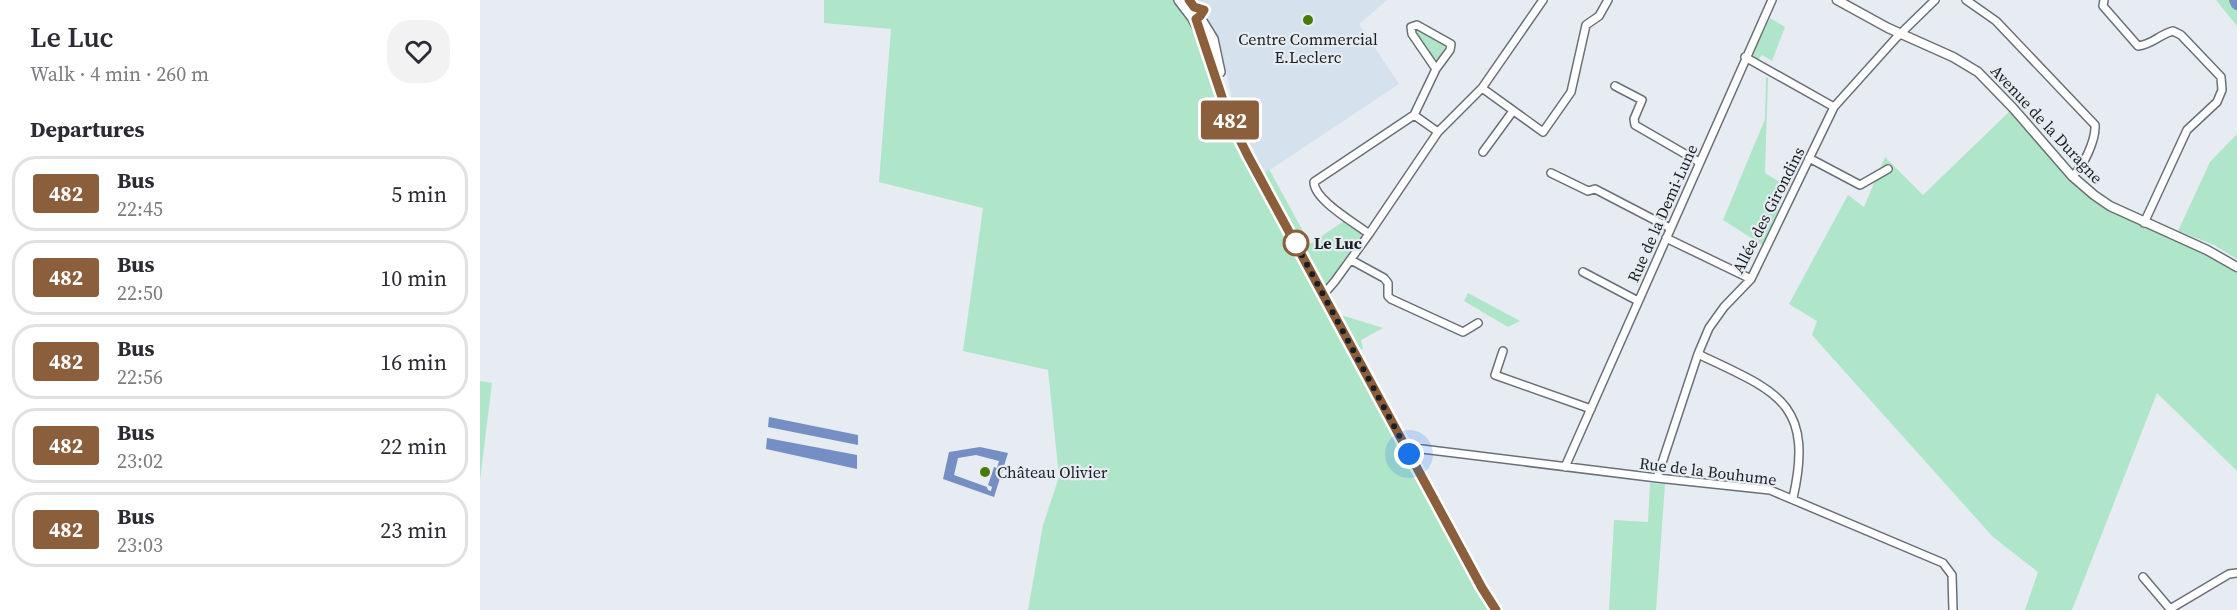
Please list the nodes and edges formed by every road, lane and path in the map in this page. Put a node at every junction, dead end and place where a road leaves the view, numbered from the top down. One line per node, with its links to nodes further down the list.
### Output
1 (1179, 0): 19 (main road)
2 (1189, 0): 19 (main road)
3 (1543, 0): 14 (street)
4 (1608, 0): 16 (street)
5 (1772, 0): 11 (street, Rue de la Demi-Lune)
6 (1837, 0): 10 (street, Avenue de la Duragne)
7 (1935, 0): 10 (street, Allée des Girondins)
8 (1966, 0): 25 (street)
9 (2104, 0): 26 (street)
10 (1901, 34): 15 (street, Allée des Girondins); 25 (street, Avenue de la Duragne)
11 (1745, 57): 15 (street); 22 (street, Rue de la Demi-Lune)
12 (1436, 69): 12 (street); 17 (street)
13 (1615, 86): 22 (street)
14 (1482, 88): 16 (street); 18 (street)
15 (1834, 107): 21 (street, Allée des Girondins)
16 (1513, 111): 20 (street)
17 (1414, 115): 18 (street); 28 (street)
18 (1438, 132): 28 (street)
19 (1239, 135): 34 (main road)
20 (1483, 152)
21 (1809, 158): 23 (street); 33 (street, Allée des Girondins)
22 (1699, 162): 27 (street, Rue de la Demi-Lune)
23 (1888, 169)
24 (1551, 173): 27 (street)
25 (2072, 176): 26 (street, Avenue de la Duragne)
26 (2144, 223): 31 (street, Avenue de la Duragne)
27 (1670, 228): 29 (street, Rue de la Demi-Lune)
28 (1369, 234): 30 (street)
29 (1666, 238): 33 (street); 35 (street, Rue de la Demi-Lune)
30 (1351, 260): 34 (street); 36 (street)
31 (2237, 267)
32 (1583, 272): 35 (street)
33 (1751, 279): 38 (street, Allée des Girondins)
34 (1323, 294): 40 (main road)
35 (1638, 301): 39 (street, Rue de la Demi-Lune)
36 (1478, 323)
37 (1503, 351): 39 (street)
38 (1698, 354): 42 (street, Allée des Girondins); 43 (street)
39 (1591, 409): 41 (street, Rue de la Demi-Lune)
40 (1409, 454): 41 (street, Rue de la Bouhume); 46 (main road)
41 (1565, 467): 42 (street, Rue de la Bouhume)
42 (1657, 478): 43 (street, Rue de la Bouhume)
43 (1793, 498): 47 (street, Rue de la Bouhume)
44 (2237, 573): 48 (street)
45 (2143, 577): 48 (street)
46 (1496, 610)
47 (1953, 610)
48 (2170, 610)

